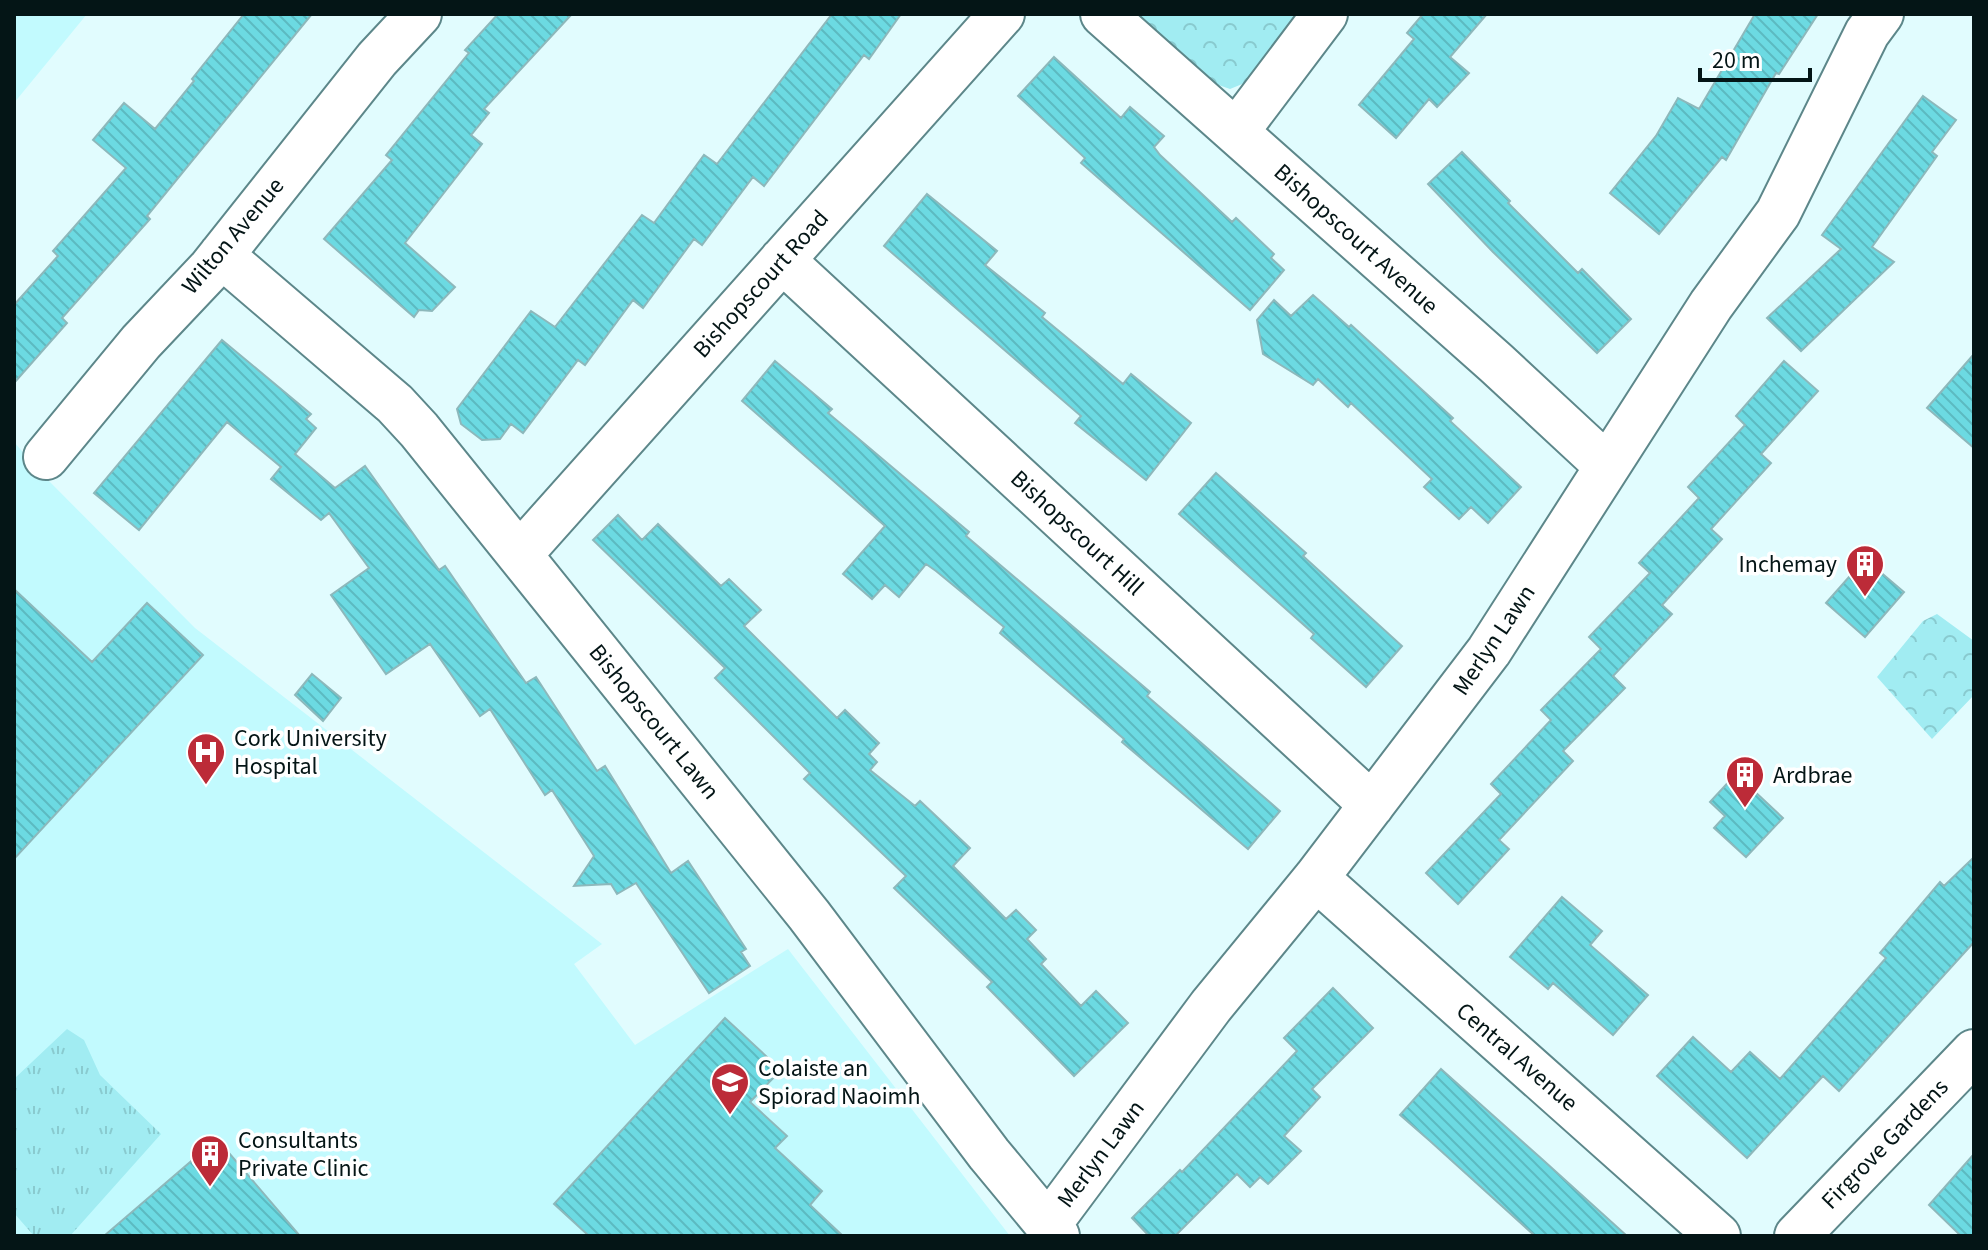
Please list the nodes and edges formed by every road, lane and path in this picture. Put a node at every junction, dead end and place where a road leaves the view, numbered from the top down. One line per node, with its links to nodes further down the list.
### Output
1 (419, 14): 7 (street, Wilton Avenue)
2 (1002, 14): 8 (street, Bishopscourt Road)
3 (1103, 14): 6 (street, Bishopscourt Avenue)
4 (1325, 14): 6 (street)
5 (1881, 14): 10 (street, Merlyn Lawn)
6 (1236, 132): 10 (street, Bishopscourt Avenue)
7 (221, 255): 9 (street, Wilton Avenue); 11 (street, Bishopscourt Lawn)
8 (782, 260): 11 (street, Bishopscourt Road); 12 (street, Bishopscourt Hill)
9 (46, 457)
10 (1607, 466): 12 (street, Merlyn Lawn)
11 (520, 554): 15 (street, Bishopscourt Lawn)
12 (1372, 805): 13 (street, Merlyn Lawn)
13 (1316, 878): 15 (street, Merlyn Lawn); 16 (street, Central Avenue)
14 (1974, 1052): 17 (street, Firgrove Gardens)
15 (1052, 1231)
16 (1718, 1236)
17 (1797, 1236)

